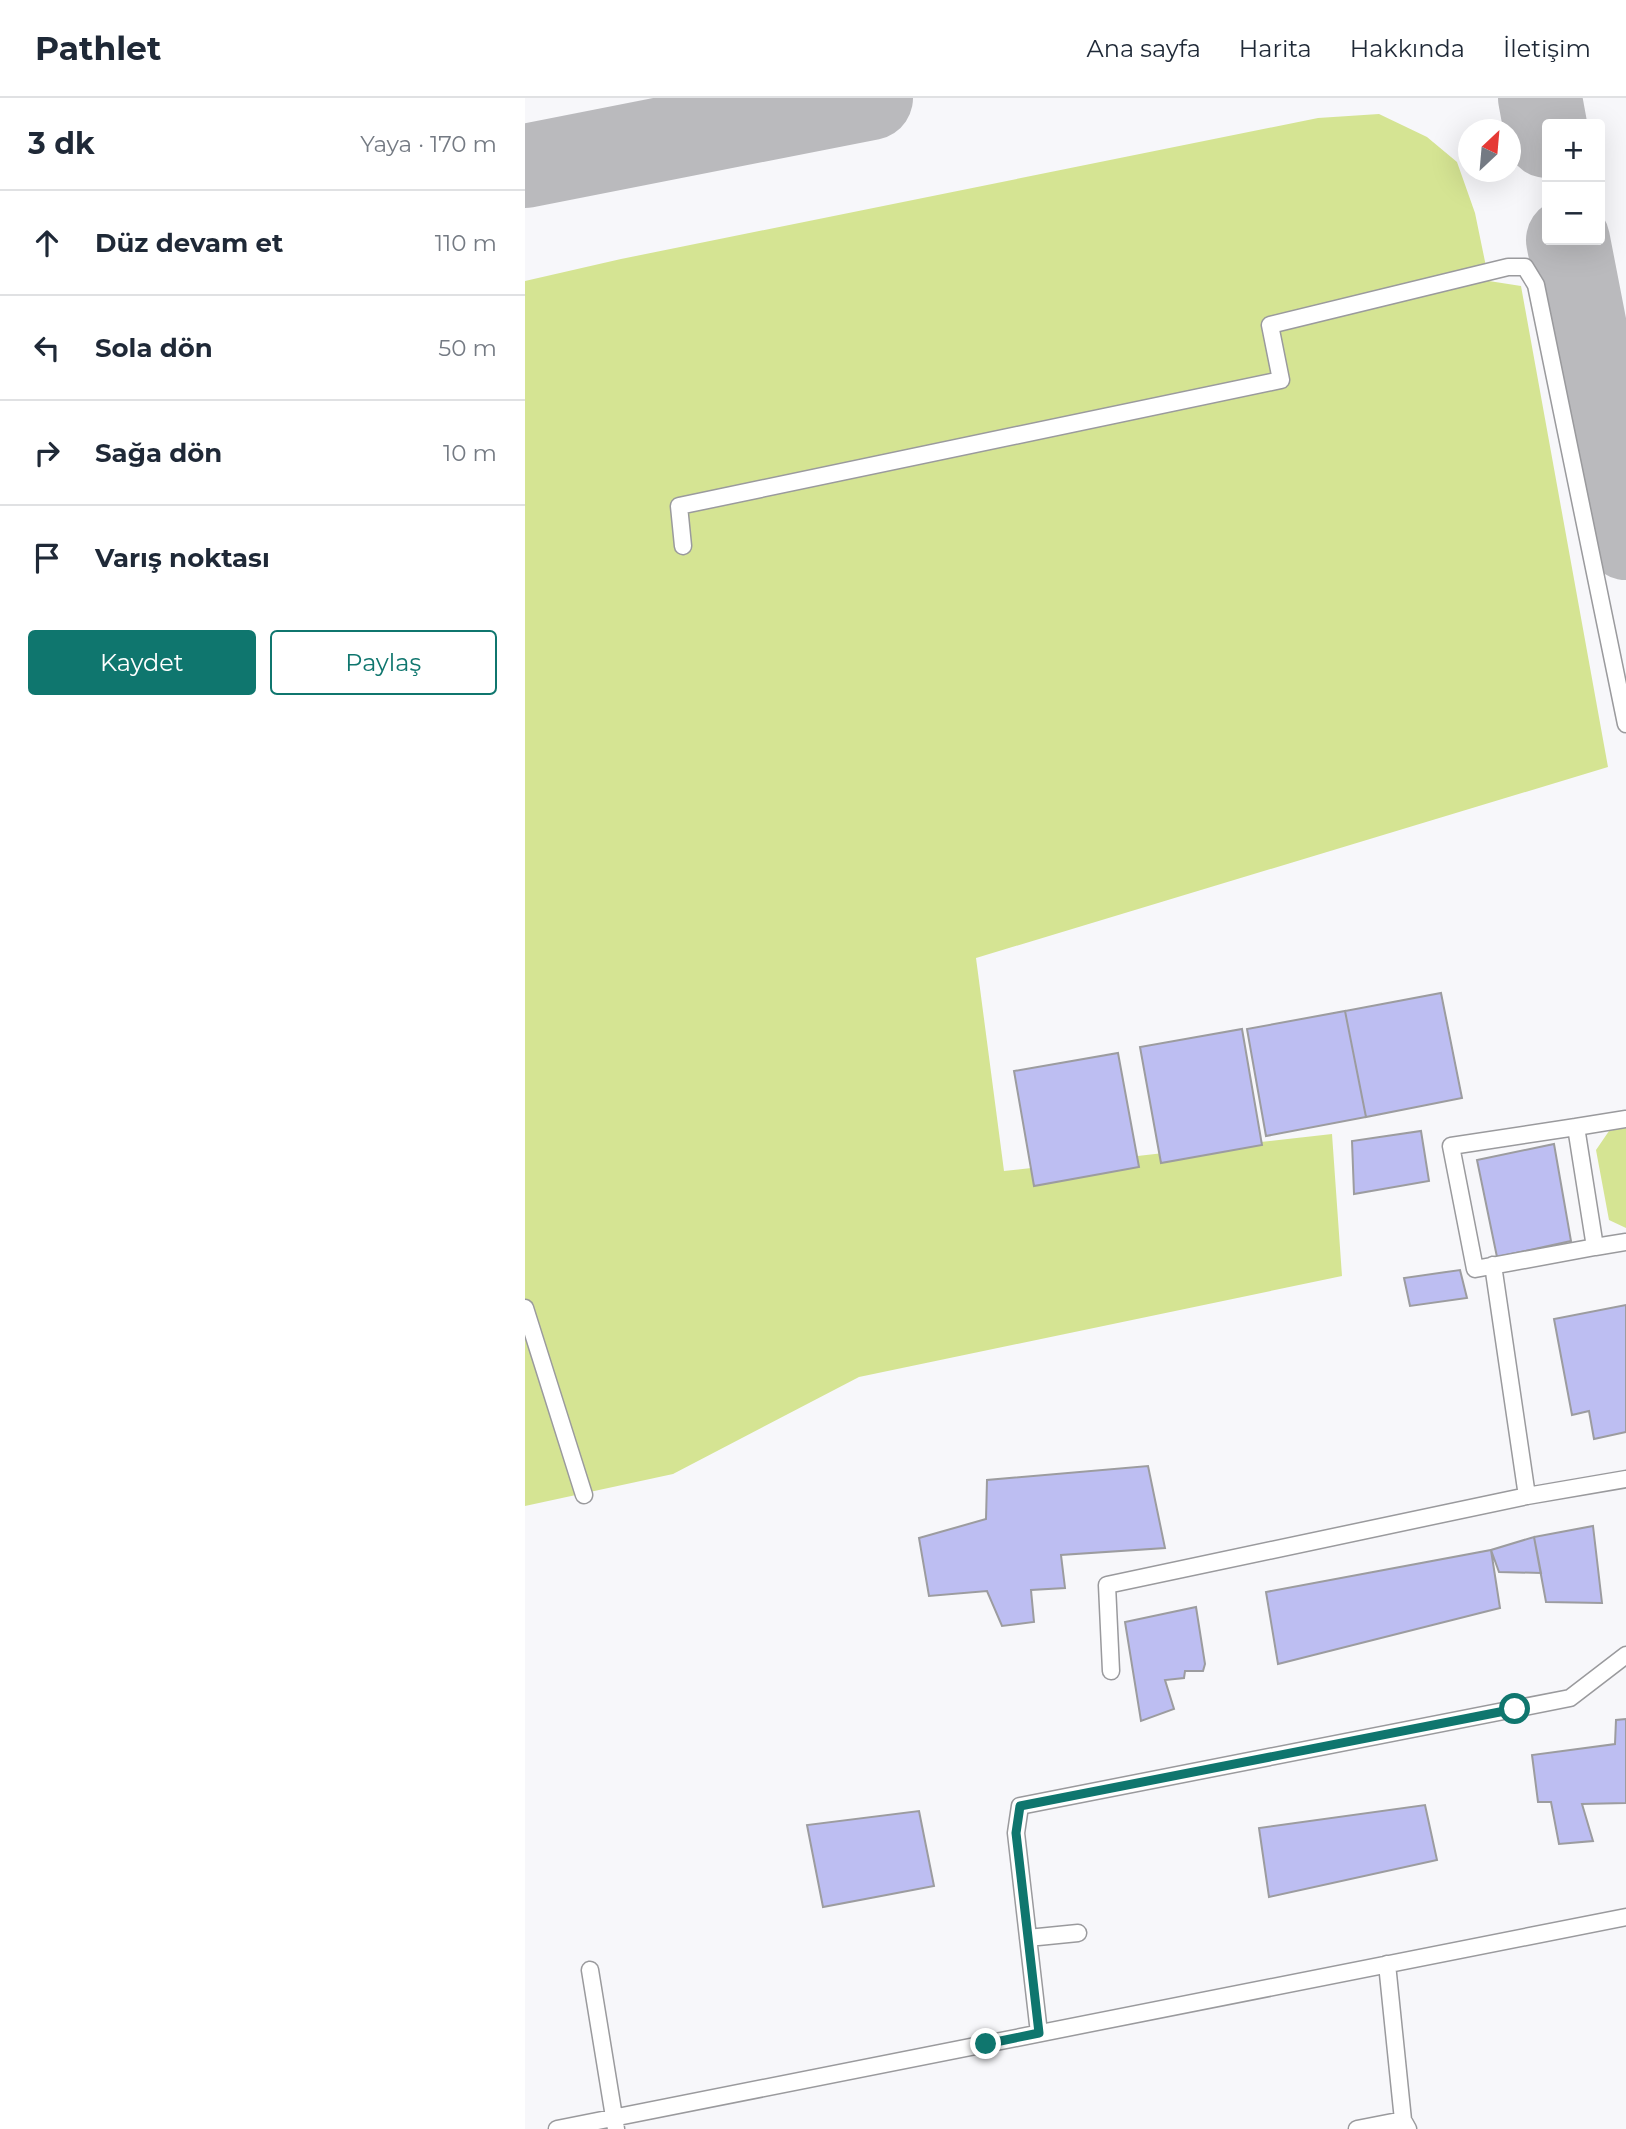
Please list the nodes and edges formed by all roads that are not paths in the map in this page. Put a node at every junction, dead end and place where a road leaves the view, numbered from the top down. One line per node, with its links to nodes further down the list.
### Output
1 (683, 546): 2 (lane)
2 (1626, 724)
3 (1626, 1119): 4 (lane)
4 (1576, 1127): 6 (lane); 7 (lane)
5 (1626, 1242): 6 (lane)
6 (1595, 1247): 7 (lane)
7 (1493, 1265): 11 (lane)
8 (525, 1308): 10 (lane)
9 (1626, 1479): 11 (lane)
10 (585, 1495)
11 (1527, 1496): 13 (lane)
12 (1626, 1655): 16 (lane)
13 (1111, 1671)
14 (1626, 1917): 17 (lane)
15 (1078, 1933): 16 (lane)
16 (1028, 1938): 19 (lane)
17 (1387, 1964): 19 (lane); 21 (lane)
18 (590, 1970): 20 (lane)
19 (1039, 2033): 20 (lane)
20 (615, 2123): 22 (lane)
21 (1406, 2125): 23 (lane)
22 (557, 2129)
23 (1357, 2129)

